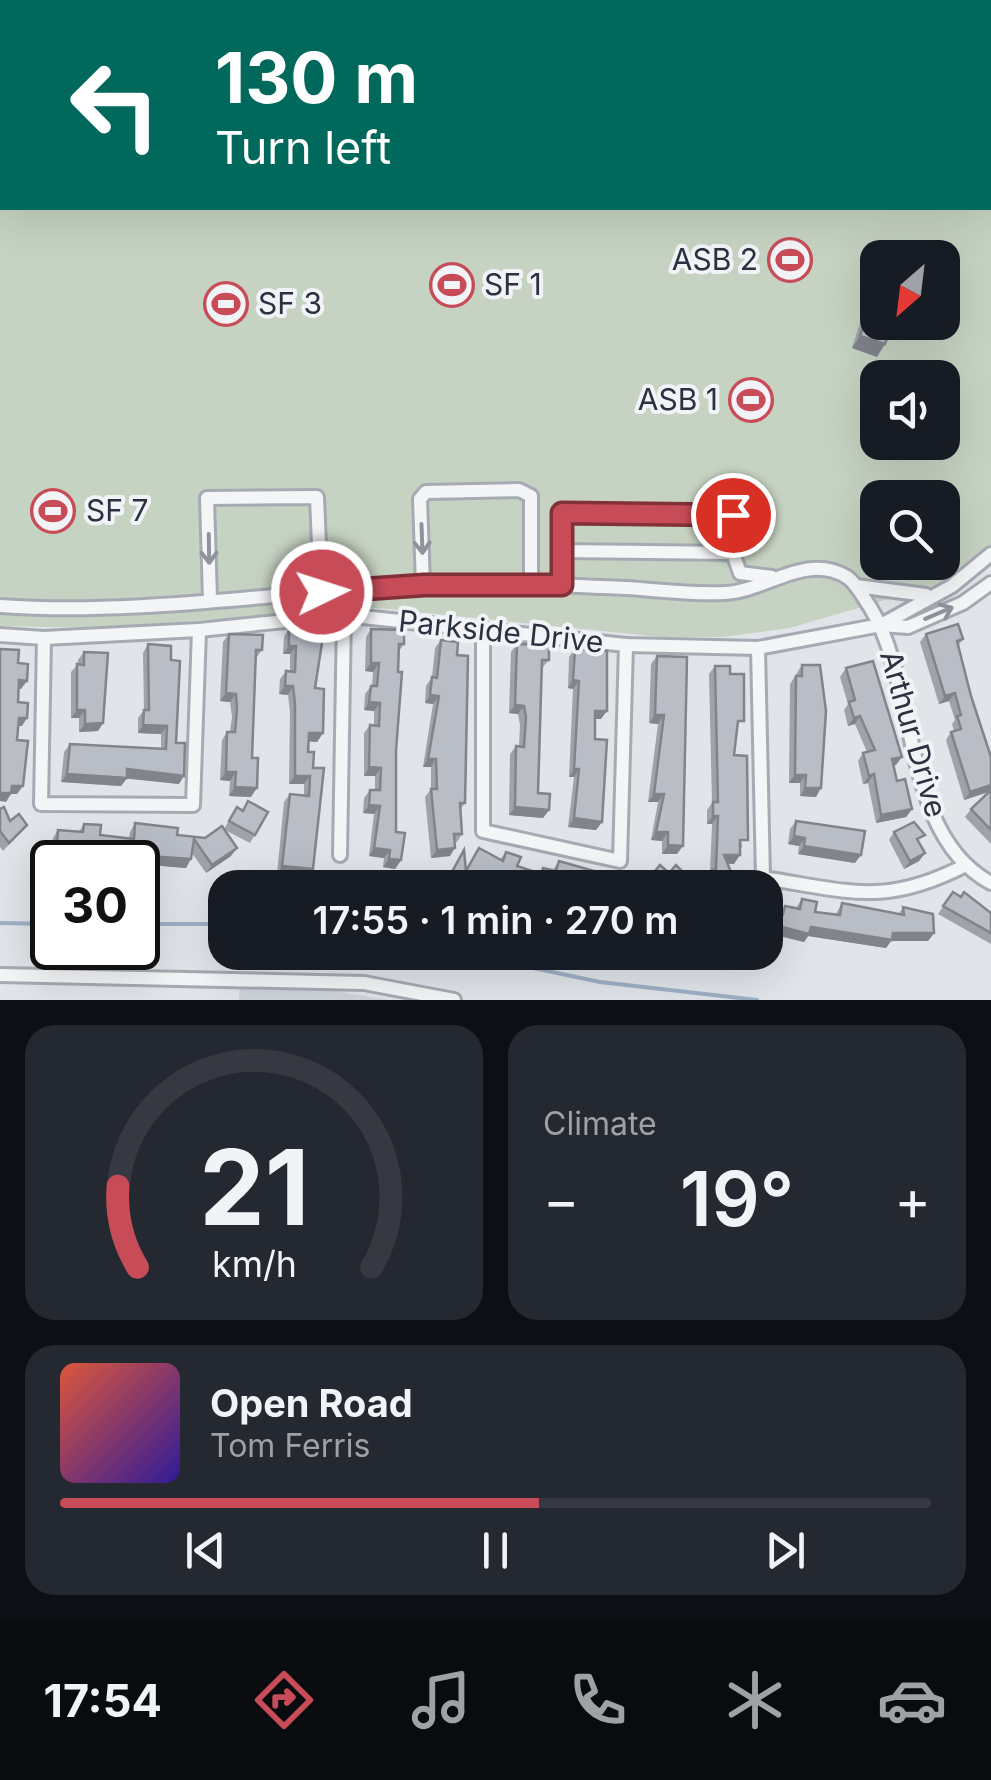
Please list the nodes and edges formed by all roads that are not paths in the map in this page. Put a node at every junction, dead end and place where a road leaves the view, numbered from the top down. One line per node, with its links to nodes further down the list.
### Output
1 (562, 551): 2 (street); 2 (street); 8 (street)
2 (733, 553): 4 (street)
3 (991, 554): 11 (street, Parkside Drive)
4 (777, 577): 8 (street); 9 (street)
5 (991, 583): 15 (street, Parkside Drive, one-way to 5)
6 (424, 585): 7 (street); 7 (street, one-way to 6); 10 (street)
7 (531, 585): 8 (street)
8 (562, 585)
9 (856, 586): 11 (street); 15 (street, Arthur Drive)
10 (322, 592): 12 (street); 12 (street, one-way to 12)
11 (934, 594): 15 (street, Parkside Drive)
12 (210, 600): 13 (street)
13 (0, 606)
14 (344, 615): 16 (street, Parkside Drive); 17 (street, Parkside Drive); 22 (street)
15 (881, 626): 21 (street, Parkside Drive); 23 (street, Arthur Drive)
16 (199, 630): 19 (street, Parkside Drive); 19 (street)
17 (483, 632): 20 (street, Parkside Drive); 20 (street)
18 (0, 636): 19 (street, Parkside Drive)
19 (44, 638)
20 (626, 646): 21 (street, Parkside Drive)
21 (758, 648): 23 (street)
22 (340, 855)
23 (966, 865): 24 (street, Arthur Drive)
24 (991, 883)
25 (0, 975): 26 (street)
26 (454, 1000)

